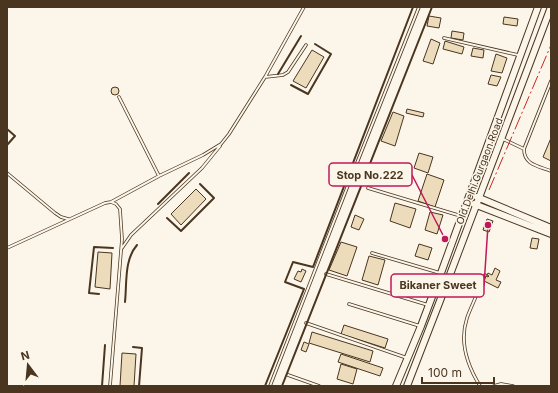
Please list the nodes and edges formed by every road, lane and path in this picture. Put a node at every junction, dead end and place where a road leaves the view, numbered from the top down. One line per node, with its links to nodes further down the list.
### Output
1 (304, 7): 8 (lane)
2 (419, 7): 42 (lane)
3 (538, 7): 7 (main road, Old Delhi Gurgaon Road)
4 (551, 7): 11 (main road, Old Delhi Gurgaon Road)
5 (444, 38): 7 (lane)
6 (306, 44): 8 (lane)
7 (520, 55): 18 (main road, Old Delhi Gurgaon Road)
8 (266, 77): 12 (lane)
9 (551, 81): 13 (lane)
10 (118, 97): 16 (lane)
11 (502, 139): 13 (lane); 19 (main road, Old Delhi Gurgaon Road)
12 (221, 144): 16 (lane); 28 (lane)
13 (524, 148): 14 (lane)
14 (551, 171)
15 (7, 173): 24 (lane)
16 (159, 176): 21 (lane)
17 (368, 188): 23 (lane)
18 (470, 194): 19 (main road); 20 (main road, Old Delhi Gurgaon Road)
19 (479, 197): 22 (main road, Old Delhi Gurgaon Road); 25 (main road)
20 (468, 201): 22 (main road); 23 (main road, Old Delhi Gurgaon Road)
21 (111, 202): 24 (lane); 28 (lane)
22 (476, 205): 26 (main road); 45 (main road, Old Delhi Gurgaon Road)
23 (462, 216): 30 (main road, Old Delhi Gurgaon Road)
24 (69, 219): 27 (lane)
25 (551, 228)
26 (551, 234)
27 (7, 248)
28 (122, 249): 41 (lane)
29 (372, 253): 30 (lane)
30 (441, 273): 36 (main road, Old Delhi Gurgaon Road)
31 (326, 274): 36 (lane)
32 (485, 274): 34 (lane)
33 (468, 277): 34 (lane)
34 (480, 283): 46 (lane)
35 (349, 304): 38 (lane)
36 (429, 306): 38 (main road, Old Delhi Gurgaon Road)
37 (306, 323): 39 (lane)
38 (421, 326): 39 (main road, Old Delhi Gurgaon Road)
39 (408, 358): 44 (main road, Old Delhi Gurgaon Road)
40 (288, 375): 43 (lane)
41 (110, 386)
42 (270, 386)
43 (320, 386)
44 (396, 386)
45 (407, 386)
46 (480, 386)
47 (494, 386): 48 (lane)
48 (513, 386)

